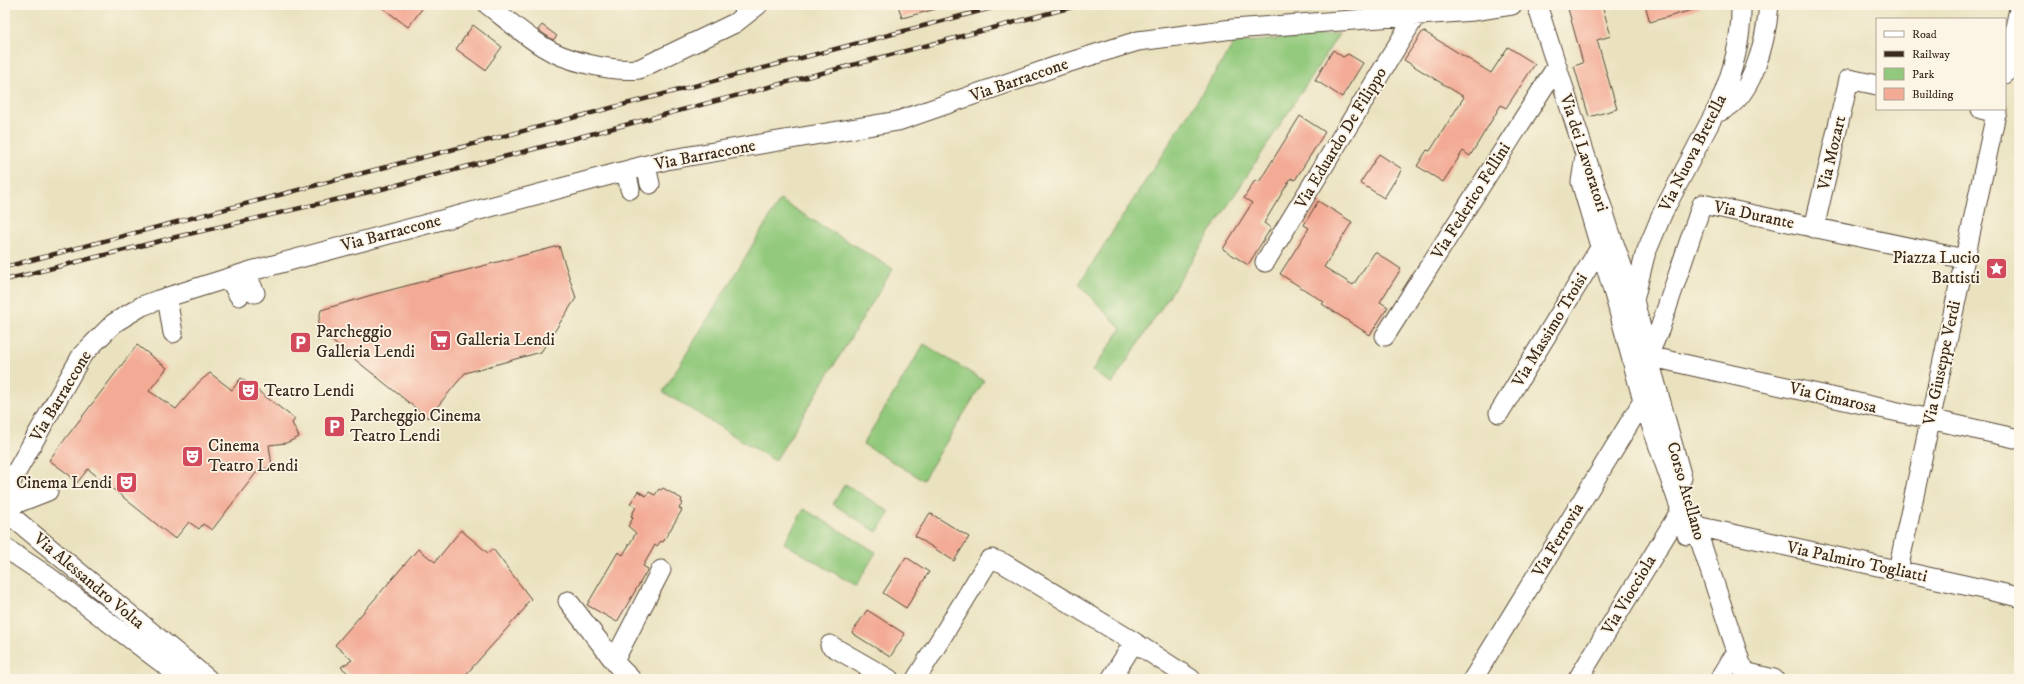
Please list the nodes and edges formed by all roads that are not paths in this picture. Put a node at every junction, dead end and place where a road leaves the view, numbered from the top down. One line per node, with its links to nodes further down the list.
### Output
1 (488, 5): 2 (street)
2 (758, 5)
3 (1537, 5): 9 (street, Via dei Lavoratori)
4 (1741, 5): 13 (street, Via Nuova Bretella)
5 (1769, 5): 13 (street)
6 (1508, 6): 8 (street, Via Barraccone)
7 (2019, 9): 10 (street)
8 (1416, 15): 15 (street, Via Barraccone); 20 (street, Via Eduardo De Filippo)
9 (1557, 66): 14 (street, Via dei Lavoratori); 26 (street, Via Federico Fellini)
10 (2006, 69)
11 (1876, 85): 17 (street, Via Mozart)
12 (1992, 110): 19 (street, Via Giuseppe Verdi)
13 (1715, 113): 24 (street, Via Nuova Bretella)
14 (1585, 156): 18 (street); 24 (street, Via dei Lavoratori)
15 (626, 171): 16 (street); 21 (street, Via Barraccone)
16 (630, 189)
17 (1814, 228): 19 (street, Via Durante); 27 (street, Via Durante)
18 (1600, 248): 28 (street); 29 (street, Via Massimo Troisi)
19 (1965, 259): 30 (street, Via Giuseppe Verdi)
20 (1265, 262)
21 (238, 275): 22 (street); 23 (street, Via Barraccone)
22 (247, 294)
23 (167, 298): 25 (street); 33 (street, Via Barraccone)
24 (1634, 300): 27 (street, Corso Atellano)
25 (173, 333)
26 (1385, 336)
27 (1648, 356): 30 (street, Via Cimarosa); 36 (street, Corso Atellano)
28 (1642, 401): 34 (street); 56 (street, Via Ferrovia)
29 (1500, 413)
30 (1930, 419): 31 (street, Via Cimarosa); 39 (street, Via Giuseppe Verdi)
31 (2019, 439)
32 (48, 491): 33 (street)
33 (5, 492)
34 (1681, 510): 36 (street); 57 (street, Via Viocciola)
35 (5, 511): 44 (street, Via Alessandro Volta)
36 (1696, 526): 39 (street, Via Palmiro Togliatti); 45 (street, Corso Atellano)
37 (5, 548): 48 (street)
38 (661, 570): 46 (street)
39 (1898, 570): 40 (street, Via Palmiro Togliatti)
40 (2019, 597)
41 (568, 601): 46 (street)
42 (1134, 642): 53 (street); 54 (street); 55 (street)
43 (830, 646): 52 (street)
44 (173, 651): 49 (street, Via Alessandro Volta); 50 (street, Via Alessandro Volta)
45 (1737, 651): 47 (street, Corso Atellano); 58 (street)
46 (614, 660): 51 (street)
47 (1745, 676): 59 (street)
48 (180, 679)
49 (189, 679)
50 (208, 679)
51 (631, 679)
52 (889, 679)
53 (916, 679)
54 (1111, 679)
55 (1191, 679)
56 (1473, 679)
57 (1578, 679)
58 (1720, 679)
59 (1774, 679)

